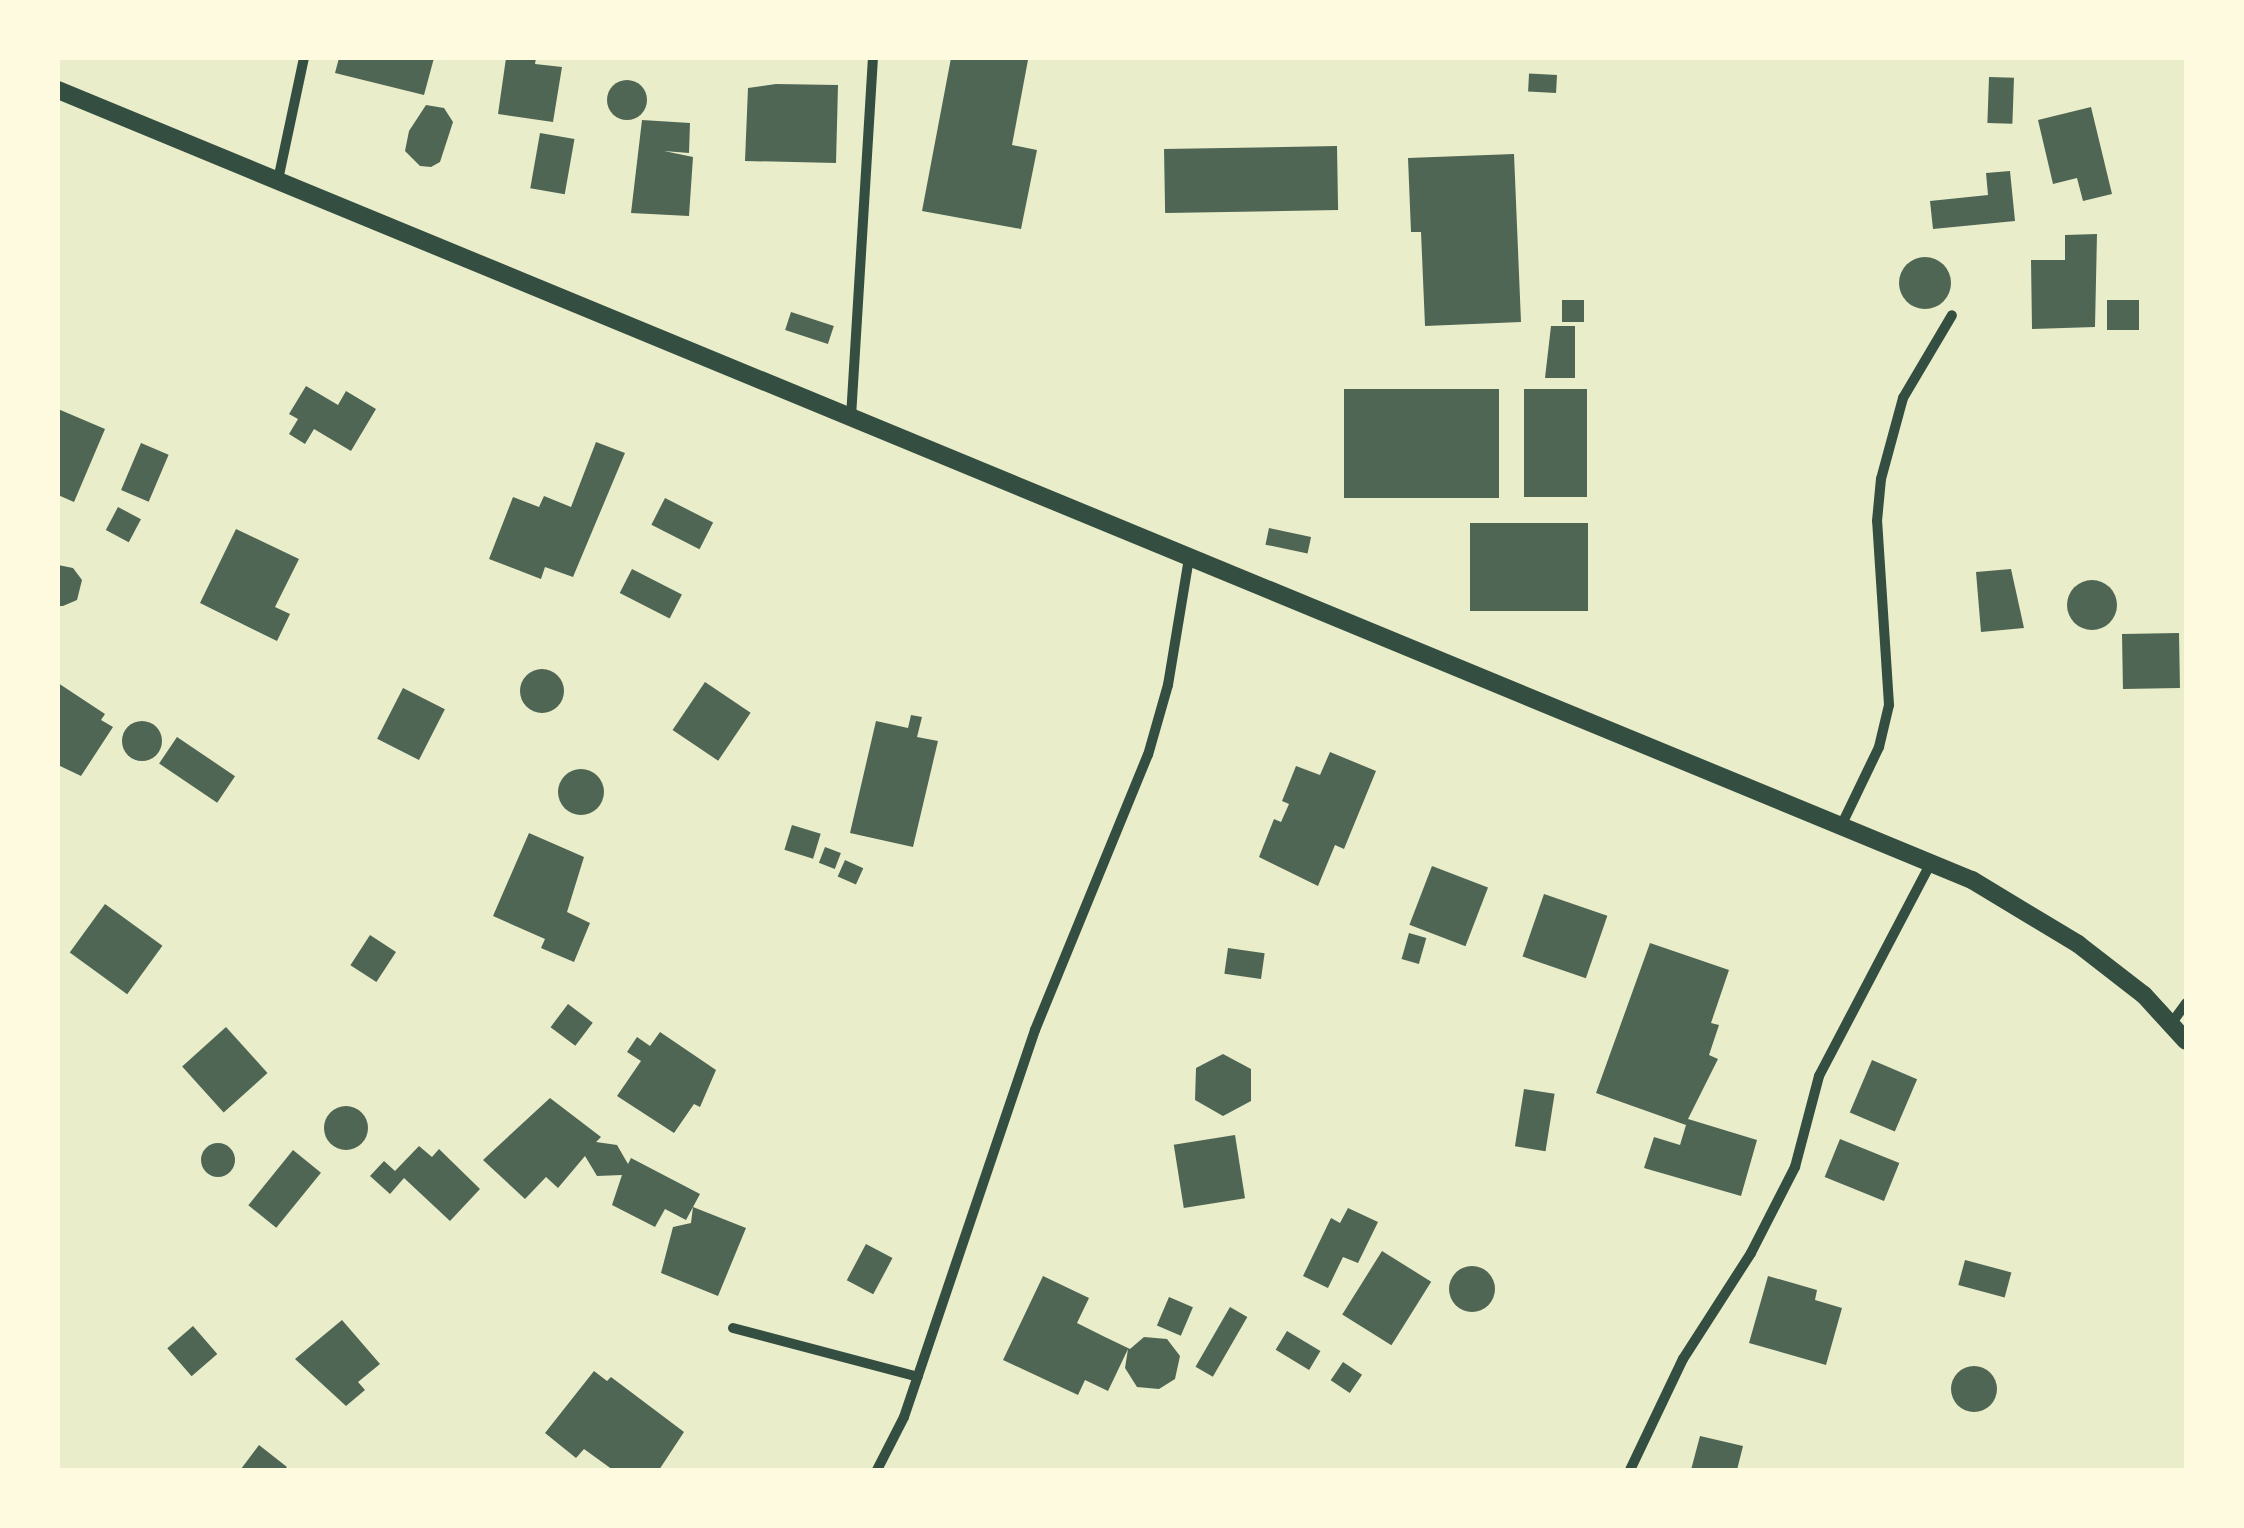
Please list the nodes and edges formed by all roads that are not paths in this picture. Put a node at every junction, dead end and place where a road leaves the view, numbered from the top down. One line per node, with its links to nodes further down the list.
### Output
1 (304, 58): 4 (street)
2 (872, 58): 6 (street)
3 (58, 90): 4 (street)
4 (278, 180): 6 (street)
5 (1952, 315): 8 (street)
6 (851, 417): 7 (street)
7 (1189, 558): 8 (street); 14 (street)
8 (1842, 824): 9 (street)
9 (1931, 863): 11 (street); 16 (street)
10 (2186, 1004): 11 (street)
11 (2171, 1024): 12 (street)
12 (2186, 1040)
13 (732, 1328): 14 (street)
14 (918, 1377): 15 (street)
15 (877, 1470)
16 (1630, 1470)

